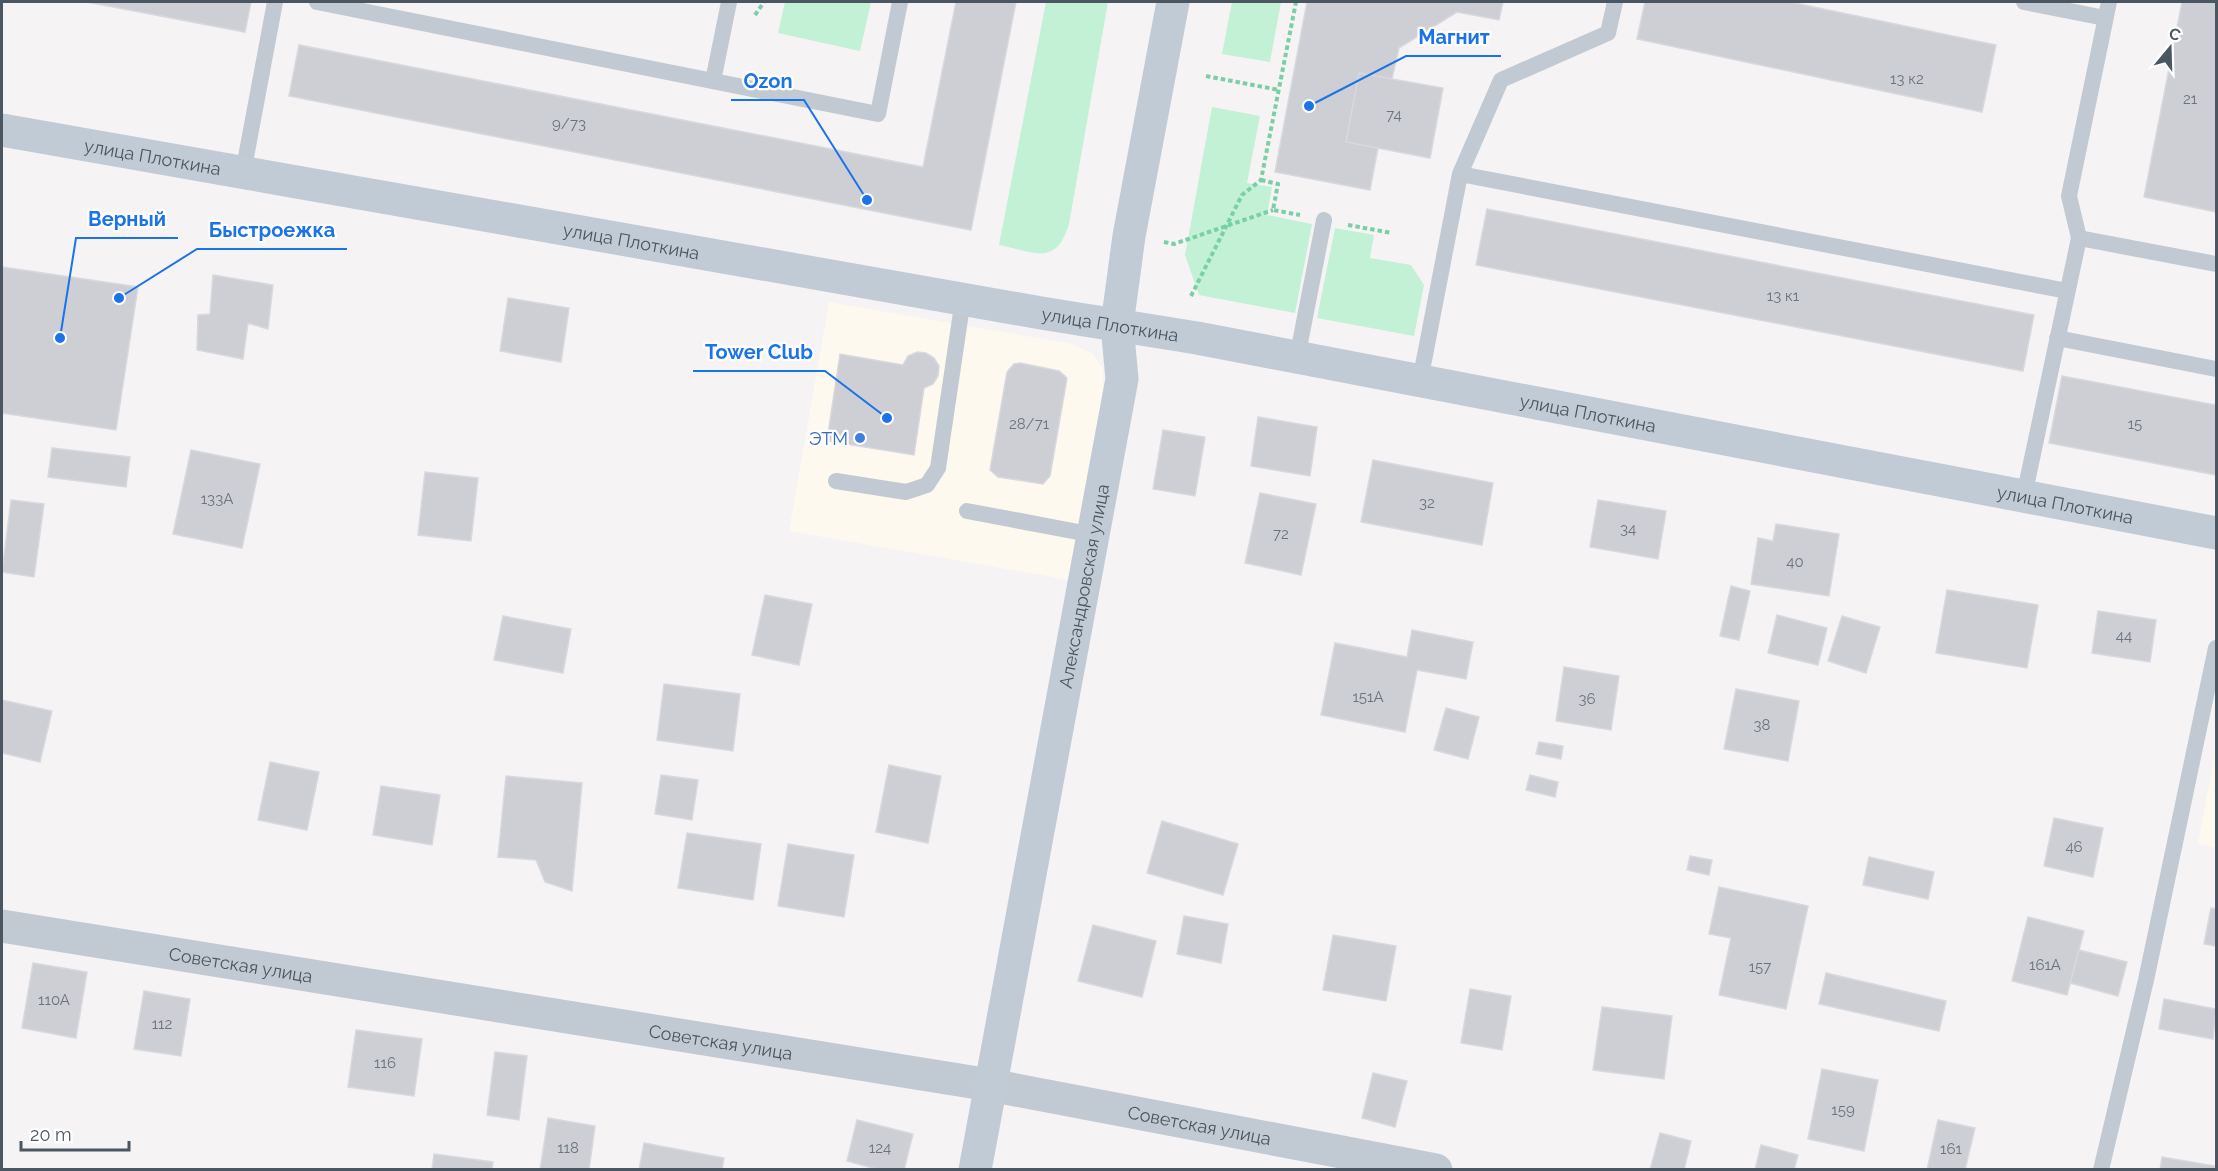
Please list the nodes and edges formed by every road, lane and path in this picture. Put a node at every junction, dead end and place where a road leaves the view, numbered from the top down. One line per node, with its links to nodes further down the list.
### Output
1 (275, 2): 14 (lane)
2 (317, 2): 11 (lane)
3 (729, 2): 11 (lane)
4 (900, 2): 11 (lane)
5 (1173, 2): 25 (street, Александровская улица)
6 (1296, 2): 12 (path)
7 (1615, 2): 15 (lane)
8 (2024, 2): 9 (lane)
9 (2107, 10): 19 (lane)
10 (1206, 76): 12 (path)
11 (713, 81)
12 (1279, 90): 18 (path)
13 (2, 130): 14 (street, улица Плоткина)
14 (243, 173): 24 (street, улица Плоткина)
15 (1460, 174): 22 (lane); 29 (lane)
16 (1273, 210): 18 (path)
17 (1324, 220): 27 (lane)
18 (1227, 226): 20 (path); 23 (path)
19 (2079, 238): 21 (lane); 22 (lane)
20 (1174, 244)
21 (2217, 264)
22 (2067, 291): 26 (lane)
23 (1191, 296)
24 (963, 299): 25 (street, улица Плоткина); 30 (lane)
25 (1117, 325): 27 (street, улица Плоткина); 34 (street, Александровская улица)
26 (2057, 338): 28 (lane); 31 (lane)
27 (1297, 357): 29 (street, улица Плоткина)
28 (2217, 369)
29 (1420, 381): 31 (street, улица Плоткина)
30 (836, 481)
31 (2024, 496): 33 (street, улица Плоткина)
32 (967, 512): 34 (lane)
33 (2217, 533)
34 (1094, 535): 37 (street, Александровская улица)
35 (2217, 648): 40 (lane)
36 (2, 926): 37 (street, Советская улица)
37 (990, 1085): 38 (street, Александровская улица); 39 (street, Советская улица)
38 (975, 1170)
39 (1436, 1170)
40 (2101, 1170)

